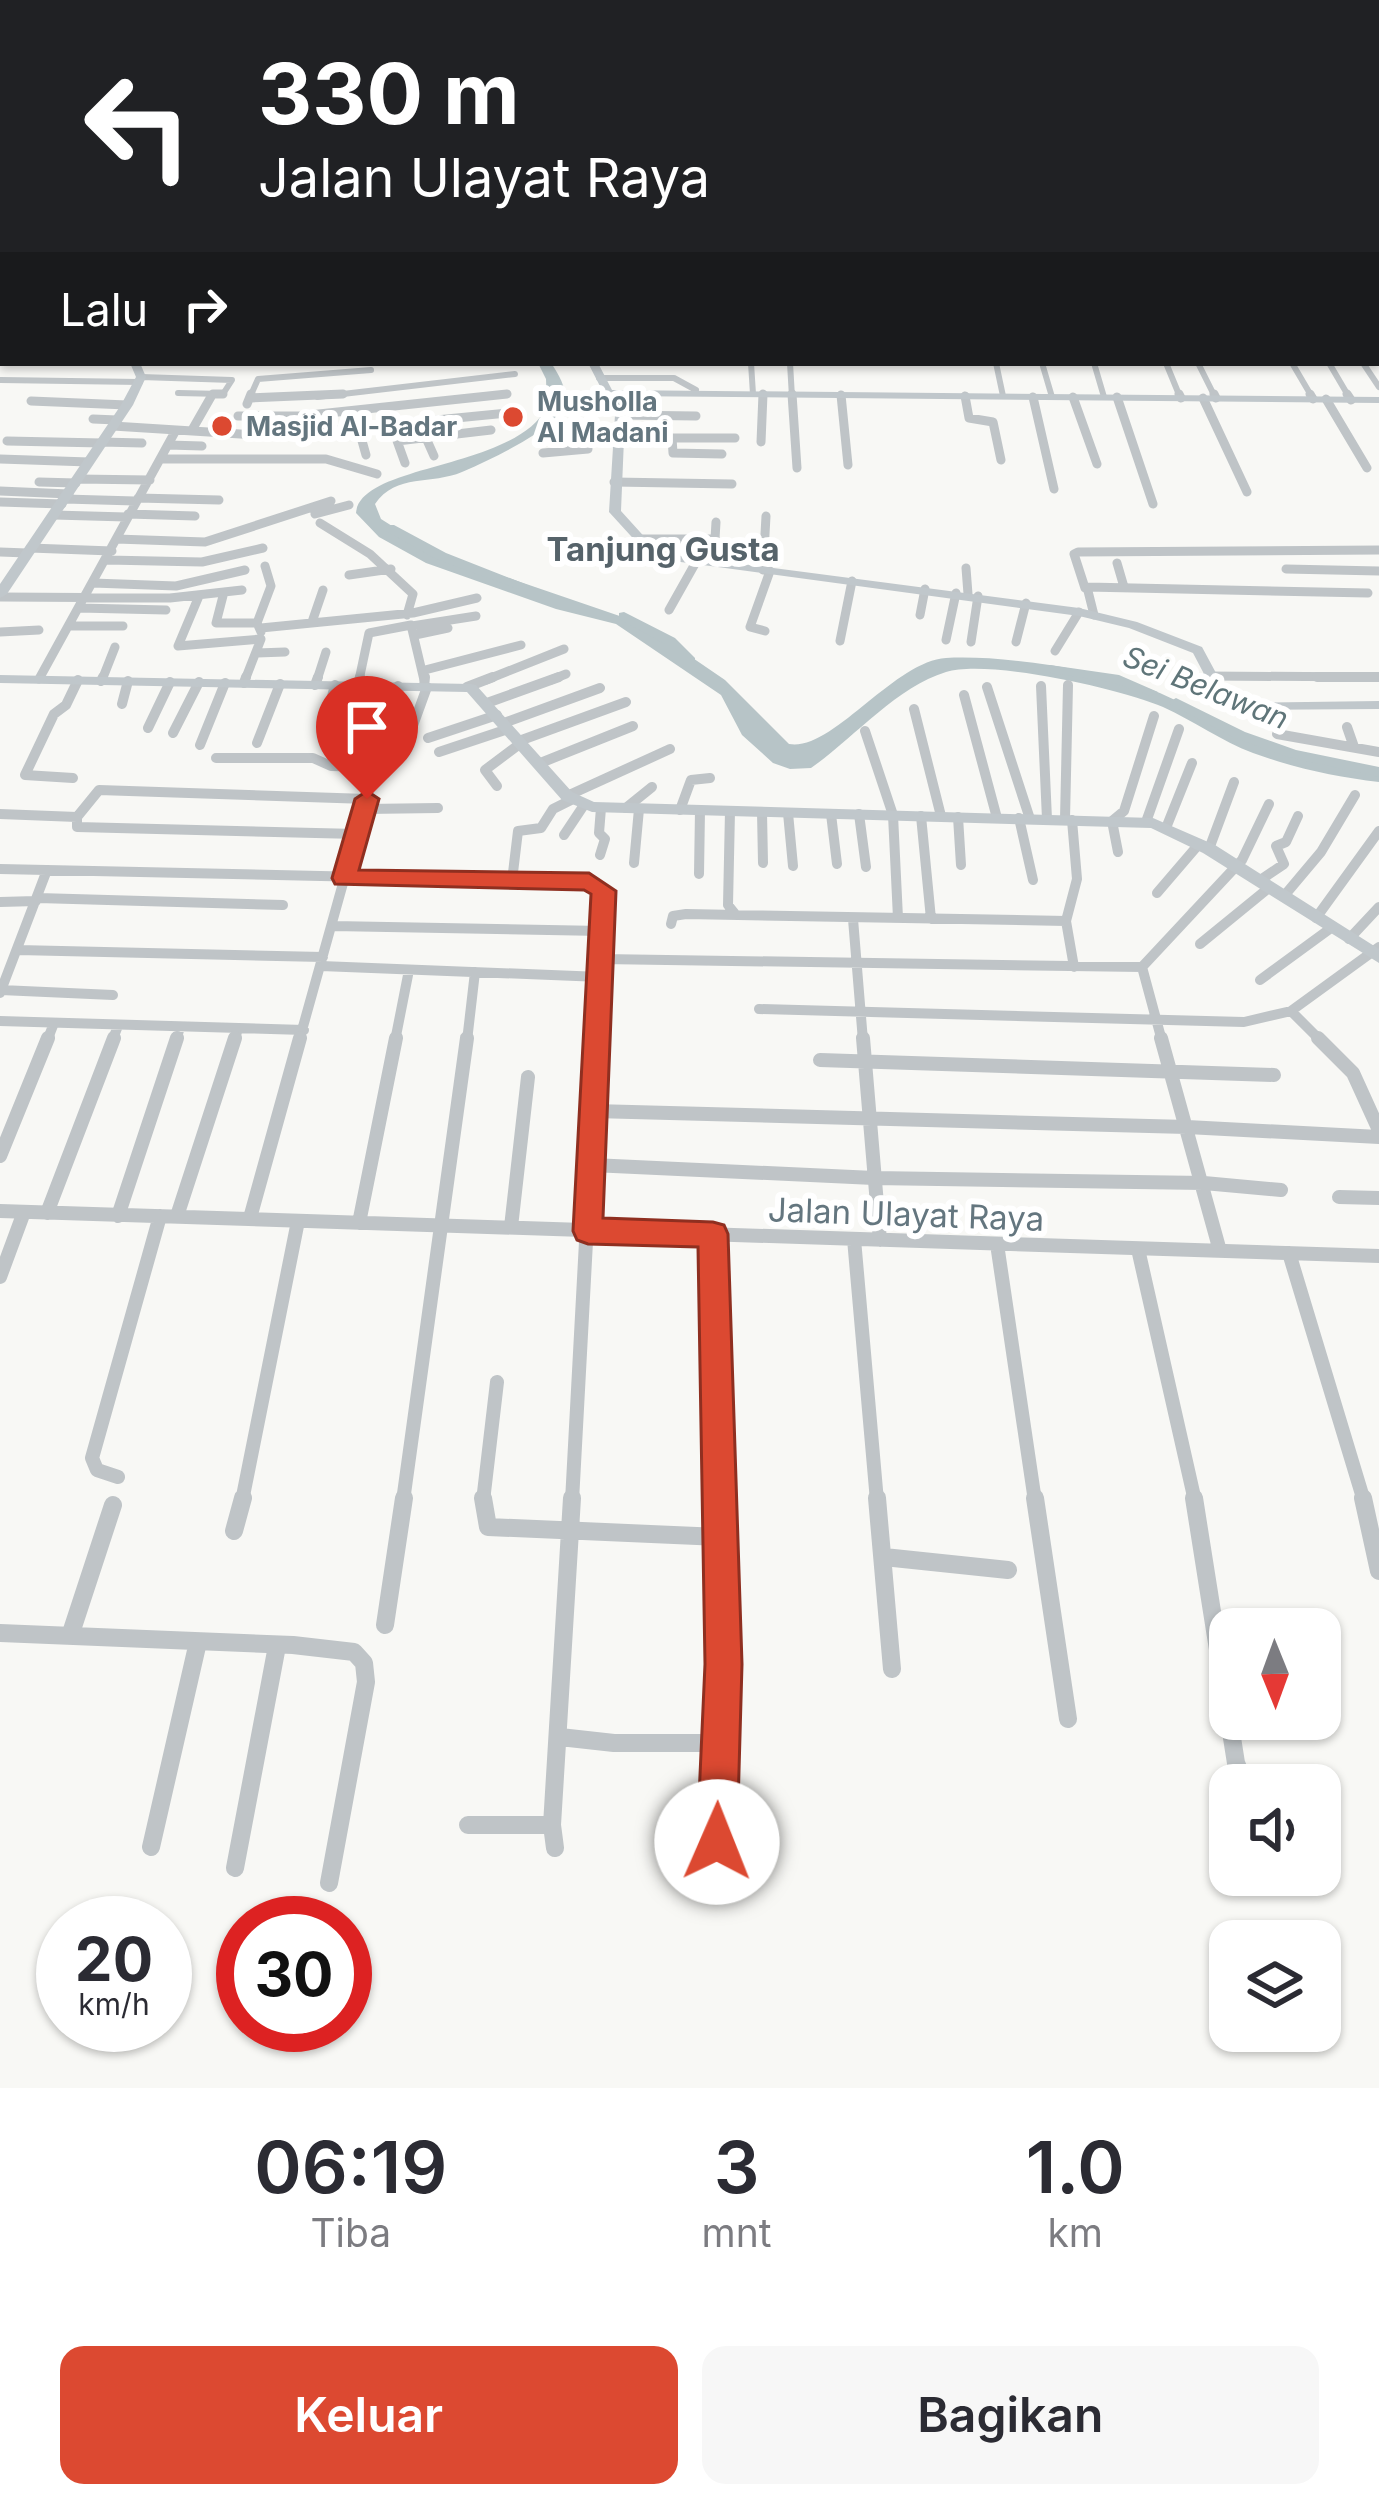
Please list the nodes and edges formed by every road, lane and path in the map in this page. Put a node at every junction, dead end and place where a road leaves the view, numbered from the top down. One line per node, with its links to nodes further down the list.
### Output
1 (136, 366): 18 (main road)
2 (594, 366): 16 (street)
3 (753, 366): 27 (street)
4 (790, 366): 28 (street)
5 (996, 366): 32 (street)
6 (1043, 366): 34 (street)
7 (1095, 366): 38 (street)
8 (1167, 366): 39 (street)
9 (1199, 366): 40 (street)
10 (1294, 366): 41 (street)
11 (1331, 366): 42 (street)
12 (371, 370): 14 (street)
13 (515, 374): 22 (street)
14 (274, 377): 36 (street); 37 (street)
15 (186, 378): 18 (street); 23 (street); 25 (street)
16 (599, 378): 21 (street); 24 (street)
17 (0, 380): 18 (street)
18 (140, 380): 46 (main road)
19 (358, 381): 22 (street)
20 (325, 383): 30 (street)
21 (696, 390)
22 (359, 392): 30 (street)
23 (178, 393): 25 (street); 45 (street)
24 (610, 393): 27 (street); 48 (street)
25 (212, 394): 55 (street)
26 (508, 394): 49 (street)
27 (758, 394): 28 (street); 66 (street)
28 (793, 394): 29 (street); 86 (street)
29 (841, 395): 31 (street); 85 (street)
30 (322, 396): 37 (street)
31 (965, 396): 32 (street); 80 (street)
32 (1003, 396): 33 (street)
33 (1034, 397): 34 (street); 93 (street)
34 (1052, 397): 35 (street)
35 (1073, 397): 38 (street); 84 (street)
36 (251, 398): 37 (street); 49 (street)
37 (266, 398)
38 (1110, 398): 39 (street); 101 (street)
39 (1181, 398): 40 (street)
40 (1210, 398): 41 (street); 95 (street)
41 (1319, 399): 42 (street); 87 (street)
42 (1351, 400): 43 (street)
43 (1379, 400)
44 (31, 401): 46 (street)
45 (173, 404)
46 (127, 405): 52 (main road)
47 (518, 412): 53 (street)
48 (620, 415): 50 (street); 69 (street)
49 (238, 416): 58 (street)
50 (696, 416)
51 (92, 419): 52 (street)
52 (115, 423): 54 (street); 67 (main road)
53 (391, 426): 56 (street); 65 (street)
54 (176, 430): 55 (street); 70 (street)
55 (192, 430): 58 (street)
56 (358, 430): 58 (street); 76 (street)
57 (491, 430): 59 (street)
58 (232, 431)
59 (453, 434): 60 (street); 73 (street)
60 (426, 438): 65 (street); 77 (street)
61 (672, 438): 62 (street); 69 (street); 75 (street)
62 (735, 438)
63 (542, 439): 69 (street)
64 (7, 441): 67 (street)
65 (397, 441): 83 (street)
66 (761, 442)
67 (102, 443): 68 (street); 82 (main road)
68 (142, 443)
69 (619, 444): 74 (street); 91 (street)
70 (168, 445): 71 (street); 78 (street)
71 (202, 446)
72 (298, 446): 79 (street)
73 (459, 446)
74 (543, 452)
75 (722, 454)
76 (366, 455)
77 (434, 456)
78 (161, 458): 79 (street); 89 (street)
79 (292, 458): 88 (street)
80 (1001, 460)
81 (1, 461): 82 (street)
82 (89, 463): 96 (main road)
83 (405, 463)
84 (1097, 464)
85 (848, 465)
86 (797, 468)
87 (1367, 468)
88 (376, 474)
89 (150, 479): 96 (street); 97 (street)
90 (39, 482): 96 (street)
91 (614, 482): 92 (street); 109 (street)
92 (732, 484)
93 (1054, 489)
94 (0, 491): 96 (street)
95 (1247, 492)
96 (67, 495): 97 (street); 100 (street); 103 (street); 111 (main road)
97 (136, 500): 98 (street); 103 (street)
98 (219, 500)
99 (331, 501): 105 (street)
100 (1, 502)
101 (1153, 504)
102 (349, 505): 105 (street)
103 (127, 516): 108 (street); 112 (street)
104 (766, 516): 123 (street)
105 (276, 519): 112 (street)
106 (716, 522): 109 (street)
107 (320, 523): 119 (street)
108 (186, 533)
109 (641, 539): 116 (street)
110 (263, 548): 112 (street)
111 (29, 550): 112 (street); 115 (street); 125 (main road)
112 (112, 550): 128 (street)
113 (1279, 550): 114 (street); 121 (street); 130 (street)
114 (1379, 550)
115 (0, 551)
116 (696, 562): 123 (street); 145 (street)
117 (1117, 563): 129 (street)
118 (265, 566): 157 (street)
119 (391, 568): 126 (street); 152 (street)
120 (966, 568): 138 (street)
121 (1286, 569): 124 (street); 136 (street)
122 (245, 570): 128 (street)
123 (767, 570): 127 (street); 158 (street)
124 (1379, 571)
125 (7, 574): 135 (main road)
126 (349, 575)
127 (851, 580): 131 (street); 161 (street)
128 (94, 583): 139 (street)
129 (1124, 587): 130 (street); 136 (street)
130 (1085, 588): 148 (street)
131 (925, 589): 138 (street); 149 (street)
132 (242, 590): 134 (street)
133 (322, 590): 151 (street)
134 (224, 592): 140 (street); 157 (street)
135 (1, 593): 139 (street)
136 (1299, 593): 137 (street)
137 (1368, 593)
138 (967, 594): 142 (street); 146 (street); 147 (street)
139 (86, 596): 140 (street); 143 (street)
140 (200, 596): 157 (street)
141 (477, 598): 152 (street)
142 (1026, 603): 148 (street); 163 (street)
143 (79, 608): 144 (street); 153 (street)
144 (166, 610)
145 (669, 610)
146 (955, 610): 147 (street); 160 (street)
147 (974, 612): 162 (street)
148 (1086, 614): 167 (street); 172 (street)
149 (920, 615)
150 (476, 616): 152 (street)
151 (312, 622): 152 (street); 157 (street)
152 (411, 625): 155 (street); 179 (street); 187 (street)
153 (69, 626): 154 (street); 175 (street)
154 (123, 626)
155 (448, 628)
156 (39, 630): 159 (street)
157 (260, 630): 170 (street)
158 (765, 631)
159 (0, 632)
160 (946, 640)
161 (840, 641)
162 (971, 642)
163 (1016, 642)
164 (521, 645): 179 (street)
165 (115, 647): 177 (street)
166 (564, 649): 191 (street)
167 (1055, 651)
168 (284, 652): 170 (street)
169 (326, 652): 185 (street)
170 (257, 653): 183 (street)
171 (566, 674): 202 (street)
172 (1208, 676): 173 (street); 197 (street)
173 (1379, 677)
174 (0, 679): 175 (main road)
175 (39, 680): 176 (main road)
176 (78, 680): 177 (main road); 224 (street)
177 (101, 681): 178 (main road)
178 (128, 681): 180 (main road); 196 (street)
179 (425, 681): 189 (main road); 191 (main road); 208 (street)
180 (170, 682): 181 (main road); 205 (street)
181 (199, 682): 182 (main road); 210 (street)
182 (225, 683): 183 (main road); 215 (street)
183 (244, 683): 184 (main road)
184 (280, 684): 185 (main road); 214 (street)
185 (315, 685): 186 (main road)
186 (335, 685): 187 (main road); 199 (street)
187 (366, 685): 189 (main road); 207 (street)
188 (1068, 685): 249 (street)
189 (398, 686): 223 (street)
190 (1042, 686): 249 (street)
191 (467, 687): 202 (main road)
192 (987, 687): 249 (street)
193 (600, 688): 202 (street)
194 (964, 695): 248 (street)
195 (626, 702): 202 (street)
196 (122, 704)
197 (1379, 705)
198 (914, 709): 247 (street)
199 (327, 716)
200 (1154, 716): 250 (street)
201 (1310, 725): 213 (street)
202 (506, 726): 212 (street); 218 (street); 222 (main road); 227 (street)
203 (633, 727): 222 (street)
204 (1347, 727): 216 (street)
205 (148, 728)
206 (1180, 729): 251 (street)
207 (355, 730)
208 (412, 731)
209 (865, 731): 243 (street)
210 (173, 733)
211 (1277, 734): 213 (street)
212 (428, 738)
213 (1314, 740): 216 (street)
214 (257, 743)
215 (200, 745)
216 (1354, 747): 219 (street)
217 (670, 749): 230 (street)
218 (439, 752)
219 (1379, 752)
220 (216, 758): 223 (street)
221 (1192, 763): 252 (street)
222 (538, 764): 230 (main road)
223 (374, 767): 231 (street)
224 (73, 778)
225 (710, 778): 235 (street)
226 (1234, 782): 256 (street)
227 (497, 786)
228 (652, 787): 234 (street)
229 (1355, 795): 272 (street)
230 (581, 802): 234 (main road); 255 (street); 258 (street); 271 (street)
231 (366, 804): 233 (street); 246 (street); 254 (street)
232 (1268, 804): 264 (street)
233 (438, 808)
234 (633, 808): 235 (main road); 259 (street)
235 (680, 810): 236 (main road)
236 (700, 810): 237 (main road); 268 (street)
237 (730, 811): 238 (main road); 278 (street)
238 (762, 812): 239 (main road); 260 (street)
239 (788, 812): 241 (main road); 263 (street)
240 (0, 814): 246 (street)
241 (831, 814): 242 (main road); 261 (street)
242 (859, 814): 243 (main road); 265 (street)
243 (893, 815): 244 (main road); 279 (street)
244 (921, 816): 247 (main road); 281 (street)
245 (1298, 816): 272 (street)
246 (77, 817): 254 (street)
247 (949, 817): 248 (main road); 262 (street)
248 (997, 818): 249 (main road)
249 (1046, 819): 250 (main road); 270 (street); 282 (street)
250 (1112, 820): 251 (main road); 257 (street)
251 (1147, 822): 252 (main road)
252 (1166, 828): 256 (main road)
253 (1379, 831): 283 (street)
254 (357, 834): 269 (street)
255 (565, 835)
256 (1204, 847): 264 (main road); 273 (street)
257 (1118, 852)
258 (600, 855)
259 (634, 863)
260 (763, 863)
261 (837, 863)
262 (961, 865)
263 (793, 866)
264 (1236, 866): 272 (main road); 296 (street)
265 (866, 868)
266 (0, 869): 267 (street)
267 (47, 870): 269 (street); 274 (street)
268 (700, 874)
269 (344, 878): 271 (street); 285 (street)
270 (1033, 880)
271 (512, 881): 286 (street)
272 (1271, 888): 283 (main road); 289 (street)
273 (1156, 893)
274 (37, 900): 275 (street); 276 (street); 290 (street)
275 (0, 902)
276 (283, 905)
277 (1379, 907): 287 (street)
278 (737, 915): 280 (street); 284 (street)
279 (898, 918): 280 (street); 281 (street)
280 (853, 919): 294 (street)
281 (931, 919): 282 (street)
282 (1066, 921): 295 (street)
283 (1323, 923): 287 (main road); 300 (street)
284 (671, 924)
285 (333, 926): 286 (street); 293 (street)
286 (602, 931): 292 (street)
287 (1349, 939): 291 (main road)
288 (0, 943): 290 (street)
289 (1200, 944)
290 (19, 946): 293 (street); 301 (street)
291 (1377, 953): 304 (street)
292 (602, 959): 294 (street); 299 (street)
293 (322, 962): 297 (street); 312 (street)
294 (854, 964): 295 (street); 305 (street)
295 (1074, 967): 296 (street)
296 (1142, 967): 306 (street)
297 (410, 970): 298 (street); 337 (street)
298 (475, 972): 299 (street); 338 (street)
299 (601, 977): 318 (street)
300 (1260, 980)
301 (1, 992): 302 (street)
302 (112, 994)
303 (759, 1010): 305 (street)
304 (1292, 1011): 306 (street); 321 (street)
305 (858, 1012): 306 (street); 314 (street)
306 (1155, 1018): 315 (street)
307 (0, 1021): 308 (street)
308 (54, 1023): 309 (street); 322 (street)
309 (118, 1026): 310 (street); 331 (street)
310 (180, 1027): 311 (street); 332 (street)
311 (238, 1029): 312 (street); 334 (street)
312 (304, 1030): 335 (street)
313 (820, 1060): 314 (street)
314 (863, 1061): 315 (street); 319 (street)
315 (1172, 1071): 316 (street); 320 (street)
316 (1274, 1075)
317 (528, 1077): 339 (street)
318 (594, 1111): 319 (street); 323 (street)
319 (869, 1117): 320 (street); 324 (street)
320 (1186, 1127): 321 (street); 325 (street)
321 (1379, 1134)
322 (0, 1156)
323 (592, 1165): 324 (street); 340 (street)
324 (874, 1178): 325 (street); 343 (street)
325 (1204, 1183): 326 (street); 346 (street)
326 (1281, 1190)
327 (1339, 1197): 328 (street)
328 (1379, 1198)
329 (0, 1211): 330 (street, Jalan Ulayat Raya)
330 (24, 1212): 331 (street, Jalan Ulayat Raya); 349 (street)
331 (47, 1214): 332 (street, Jalan Ulayat Raya)
332 (118, 1216): 333 (street, Jalan Ulayat Raya)
333 (160, 1216): 334 (street, Jalan Ulayat Raya); 351 (street)
334 (177, 1216): 335 (street, Jalan Ulayat Raya)
335 (250, 1218): 336 (street, Jalan Ulayat Raya)
336 (298, 1221): 337 (street, Jalan Ulayat Raya); 353 (street)
337 (359, 1223): 338 (street, Jalan Ulayat Raya)
338 (441, 1225): 339 (street, Jalan Ulayat Raya); 359 (street)
339 (511, 1227): 340 (street, Jalan Ulayat Raya)
340 (588, 1231): 341 (street, Jalan Ulayat Raya); 354 (street)
341 (713, 1234): 342 (street, Jalan Ulayat Raya); 355 (street)
342 (854, 1239): 343 (street, Jalan Ulayat Raya); 356 (street)
343 (880, 1240): 344 (street, Jalan Ulayat Raya)
344 (998, 1244): 345 (street, Jalan Ulayat Raya); 365 (street)
345 (1138, 1249): 346 (street, Jalan Ulayat Raya); 368 (street)
346 (1220, 1251): 347 (street, Jalan Ulayat Raya)
347 (1289, 1253): 348 (street, Jalan Ulayat Raya); 358 (street)
348 (1379, 1256)
349 (0, 1277)
350 (496, 1382): 354 (street)
351 (118, 1477)
352 (113, 1505): 361 (street)
353 (234, 1531)
354 (571, 1532): 355 (street); 366 (street)
355 (720, 1537): 367 (street)
356 (884, 1557): 357 (street); 364 (street)
357 (1008, 1570)
358 (1379, 1571)
359 (385, 1625)
360 (0, 1633): 361 (street)
361 (70, 1636): 362 (street)
362 (198, 1642): 363 (street); 372 (street)
363 (277, 1646): 374 (street); 375 (street)
364 (892, 1669)
365 (1067, 1718)
366 (560, 1737): 367 (street); 370 (street)
367 (720, 1743): 371 (street)
368 (1236, 1764)
369 (468, 1825): 370 (street)
370 (552, 1825): 373 (street)
371 (717, 1842)
372 (151, 1847)
373 (555, 1847)
374 (235, 1868)
375 (329, 1883)

